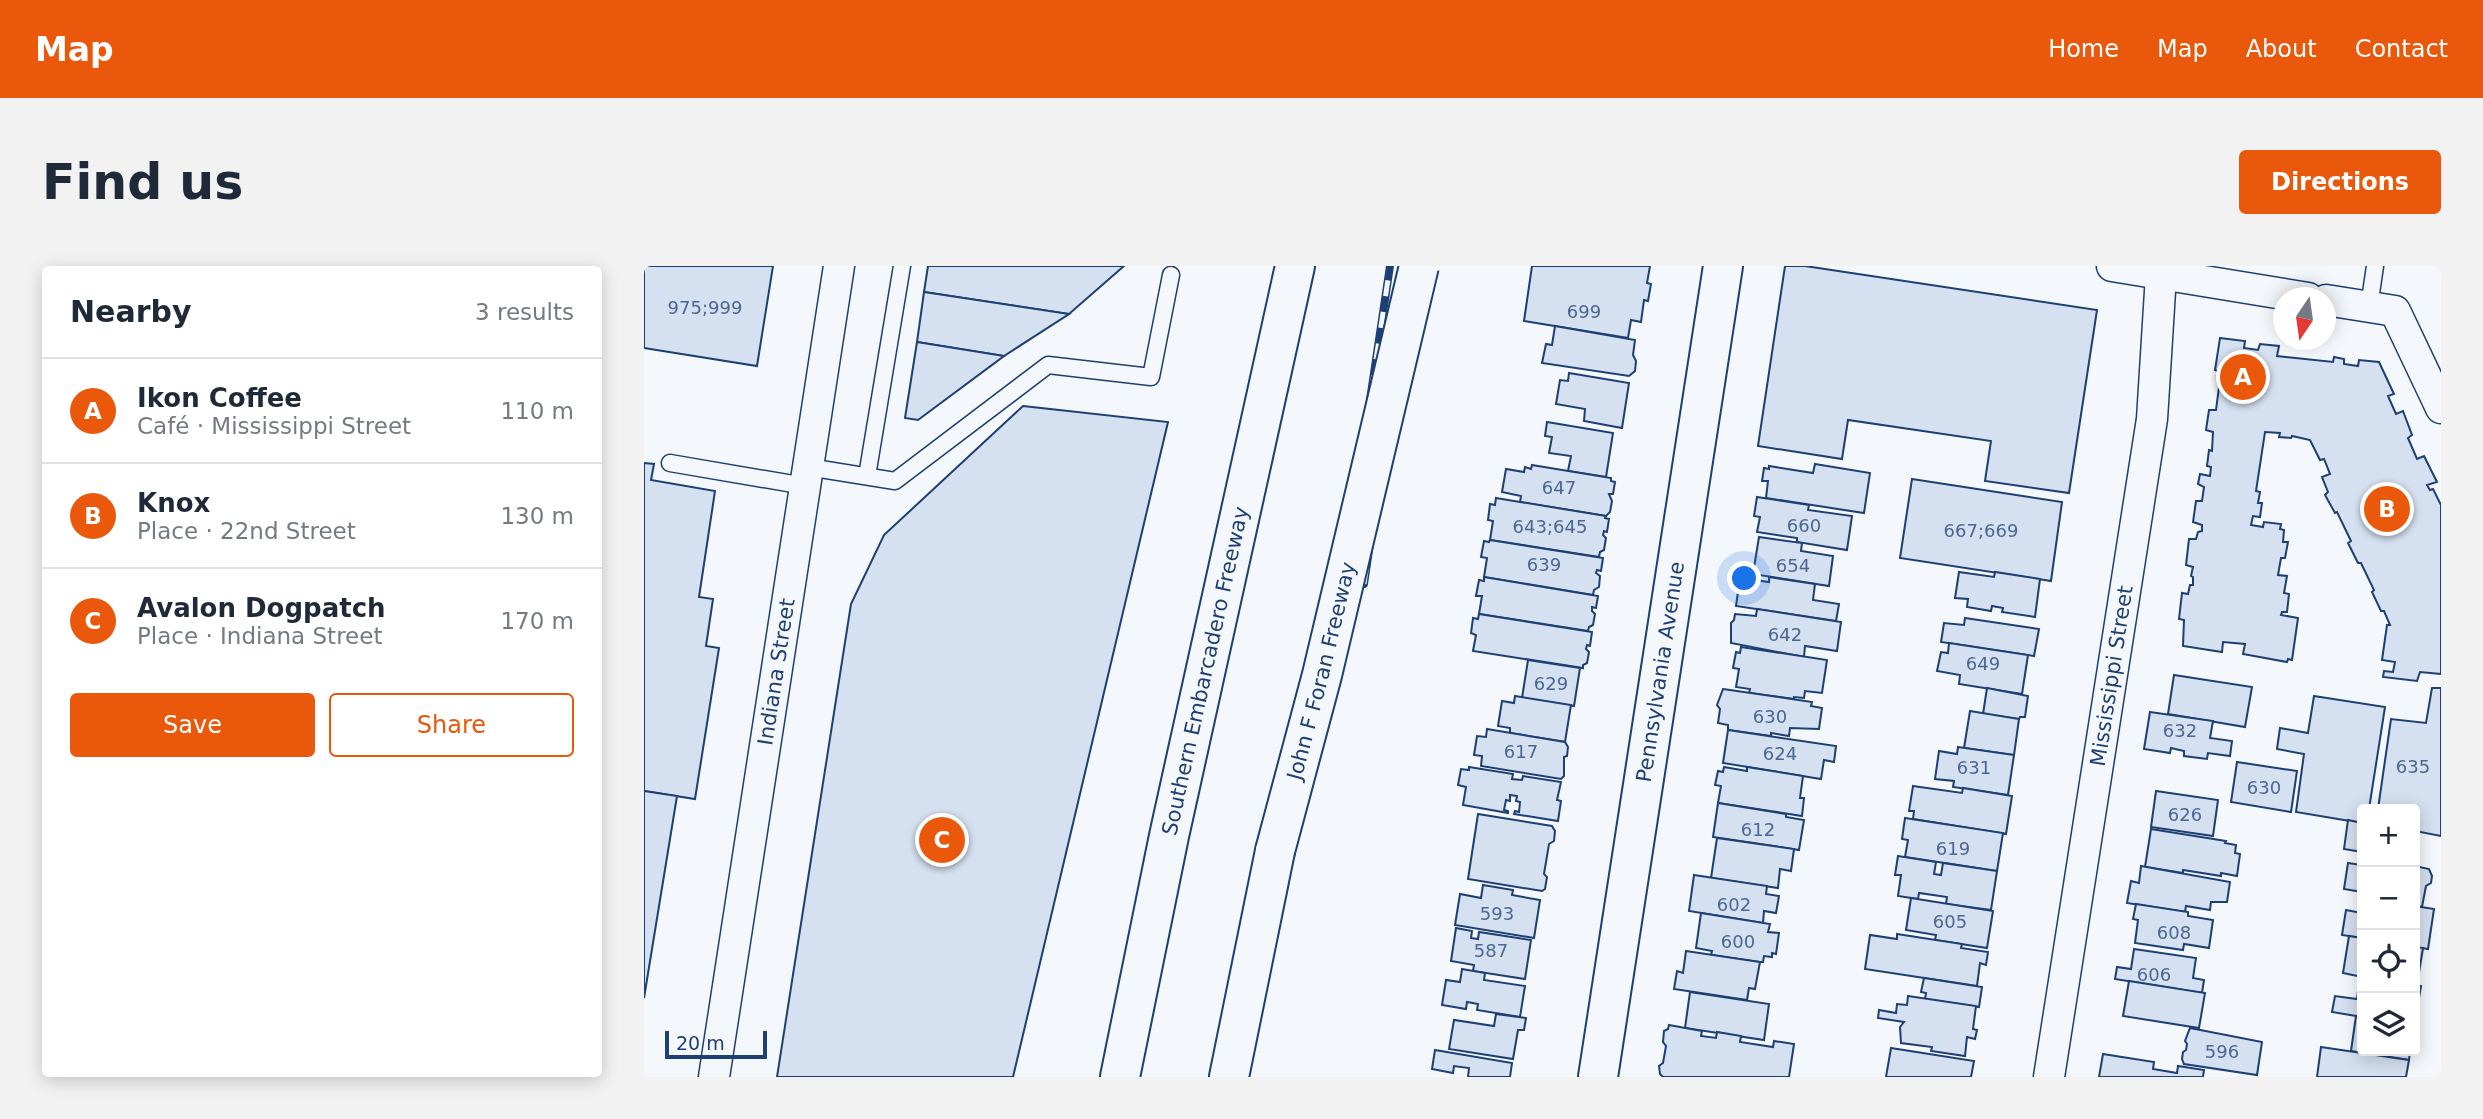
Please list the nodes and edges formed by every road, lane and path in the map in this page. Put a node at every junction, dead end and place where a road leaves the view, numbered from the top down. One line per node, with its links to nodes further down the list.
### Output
1 (839, 266): 16 (street, Indiana Street)
2 (902, 266): 15 (lane)
3 (1294, 266): 18 (main road, Southern Embarcadero Freeway)
4 (1419, 266): 19 (main road, John F Foran Freeway, bridge)
5 (1723, 266): 20 (main road, Pennsylvania Avenue)
6 (2112, 266): 9 (street)
7 (2375, 266): 12 (lane)
8 (1171, 275): 15 (lane)
9 (2161, 275): 10 (street); 21 (street, Mississippi Street)
10 (2273, 293)
11 (2336, 302): 12 (street)
12 (2369, 307): 13 (street)
13 (2441, 408)
14 (670, 463): 16 (lane)
15 (867, 476): 16 (lane)
16 (806, 477): 17 (street, Indiana Street)
17 (715, 1077)
18 (1120, 1077)
19 (1229, 1077)
20 (1598, 1077)
21 (2049, 1077)

